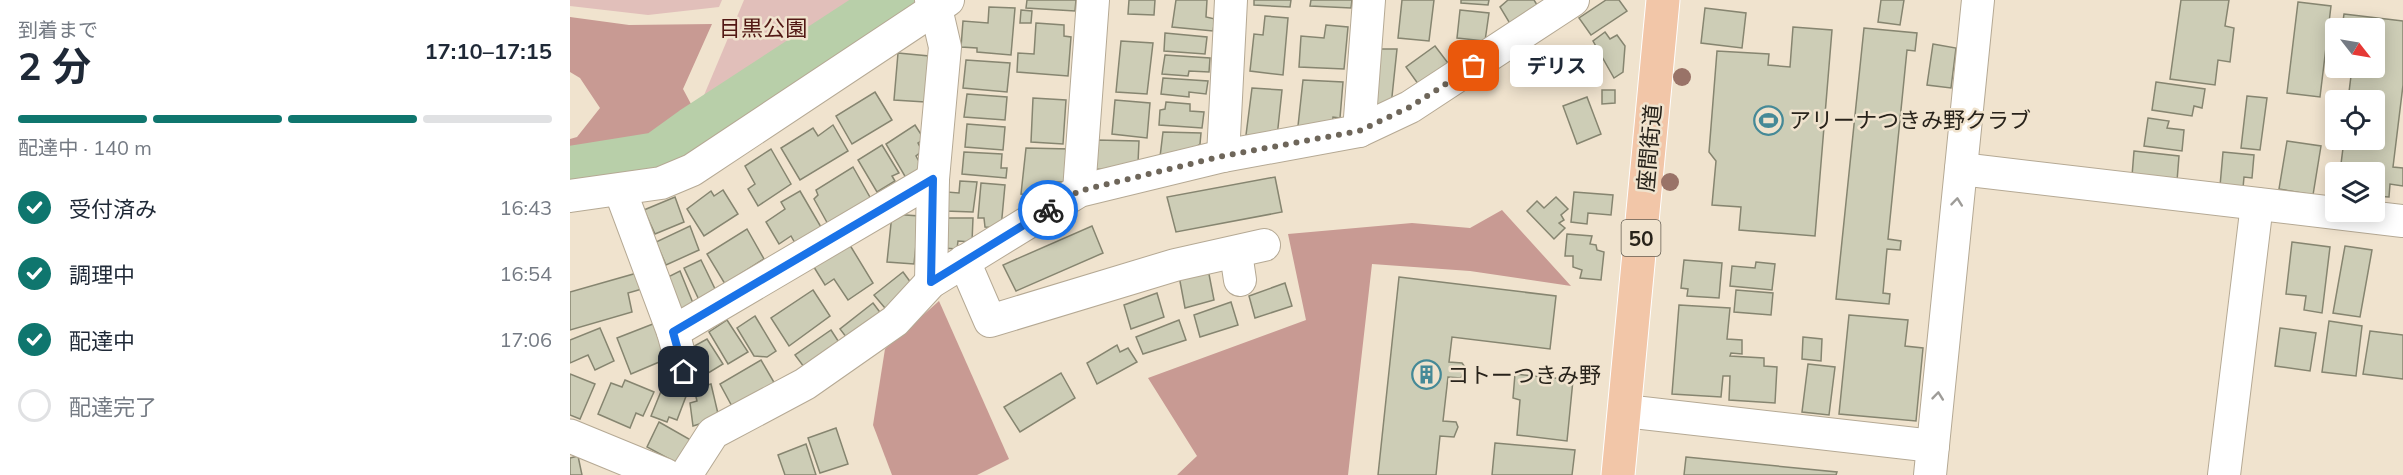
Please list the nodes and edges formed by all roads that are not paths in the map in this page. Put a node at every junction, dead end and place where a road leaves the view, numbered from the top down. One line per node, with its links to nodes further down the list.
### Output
1 (1093, 0): 13 (street)
2 (1231, 0): 9 (street)
3 (1369, 0): 8 (street)
4 (1573, 0): 8 (street)
5 (1663, 0): 22 (main road, 座間街道 / 50)
6 (1978, 0): 10 (street)
7 (938, 3): 11 (street); 12 (street)
8 (1359, 131): 9 (street)
9 (1223, 156): 13 (street)
10 (1961, 169): 15 (street); 24 (street, one-way to 10)
11 (933, 179): 19 (street); 20 (street)
12 (620, 190): 14 (street); 20 (street)
13 (1079, 191): 18 (street)
14 (570, 196)
15 (2257, 204): 16 (street); 28 (street)
16 (2403, 221)
17 (1246, 259): 18 (street)
18 (963, 261): 19 (street)
19 (931, 282): 26 (street)
20 (673, 332): 21 (street)
21 (684, 372)
22 (1624, 411): 24 (street); 27 (main road, 座間街道 / 50)
23 (570, 436): 25 (street)
24 (1931, 460)
25 (664, 475)
26 (686, 475)
27 (1618, 475)
28 (2224, 475)

